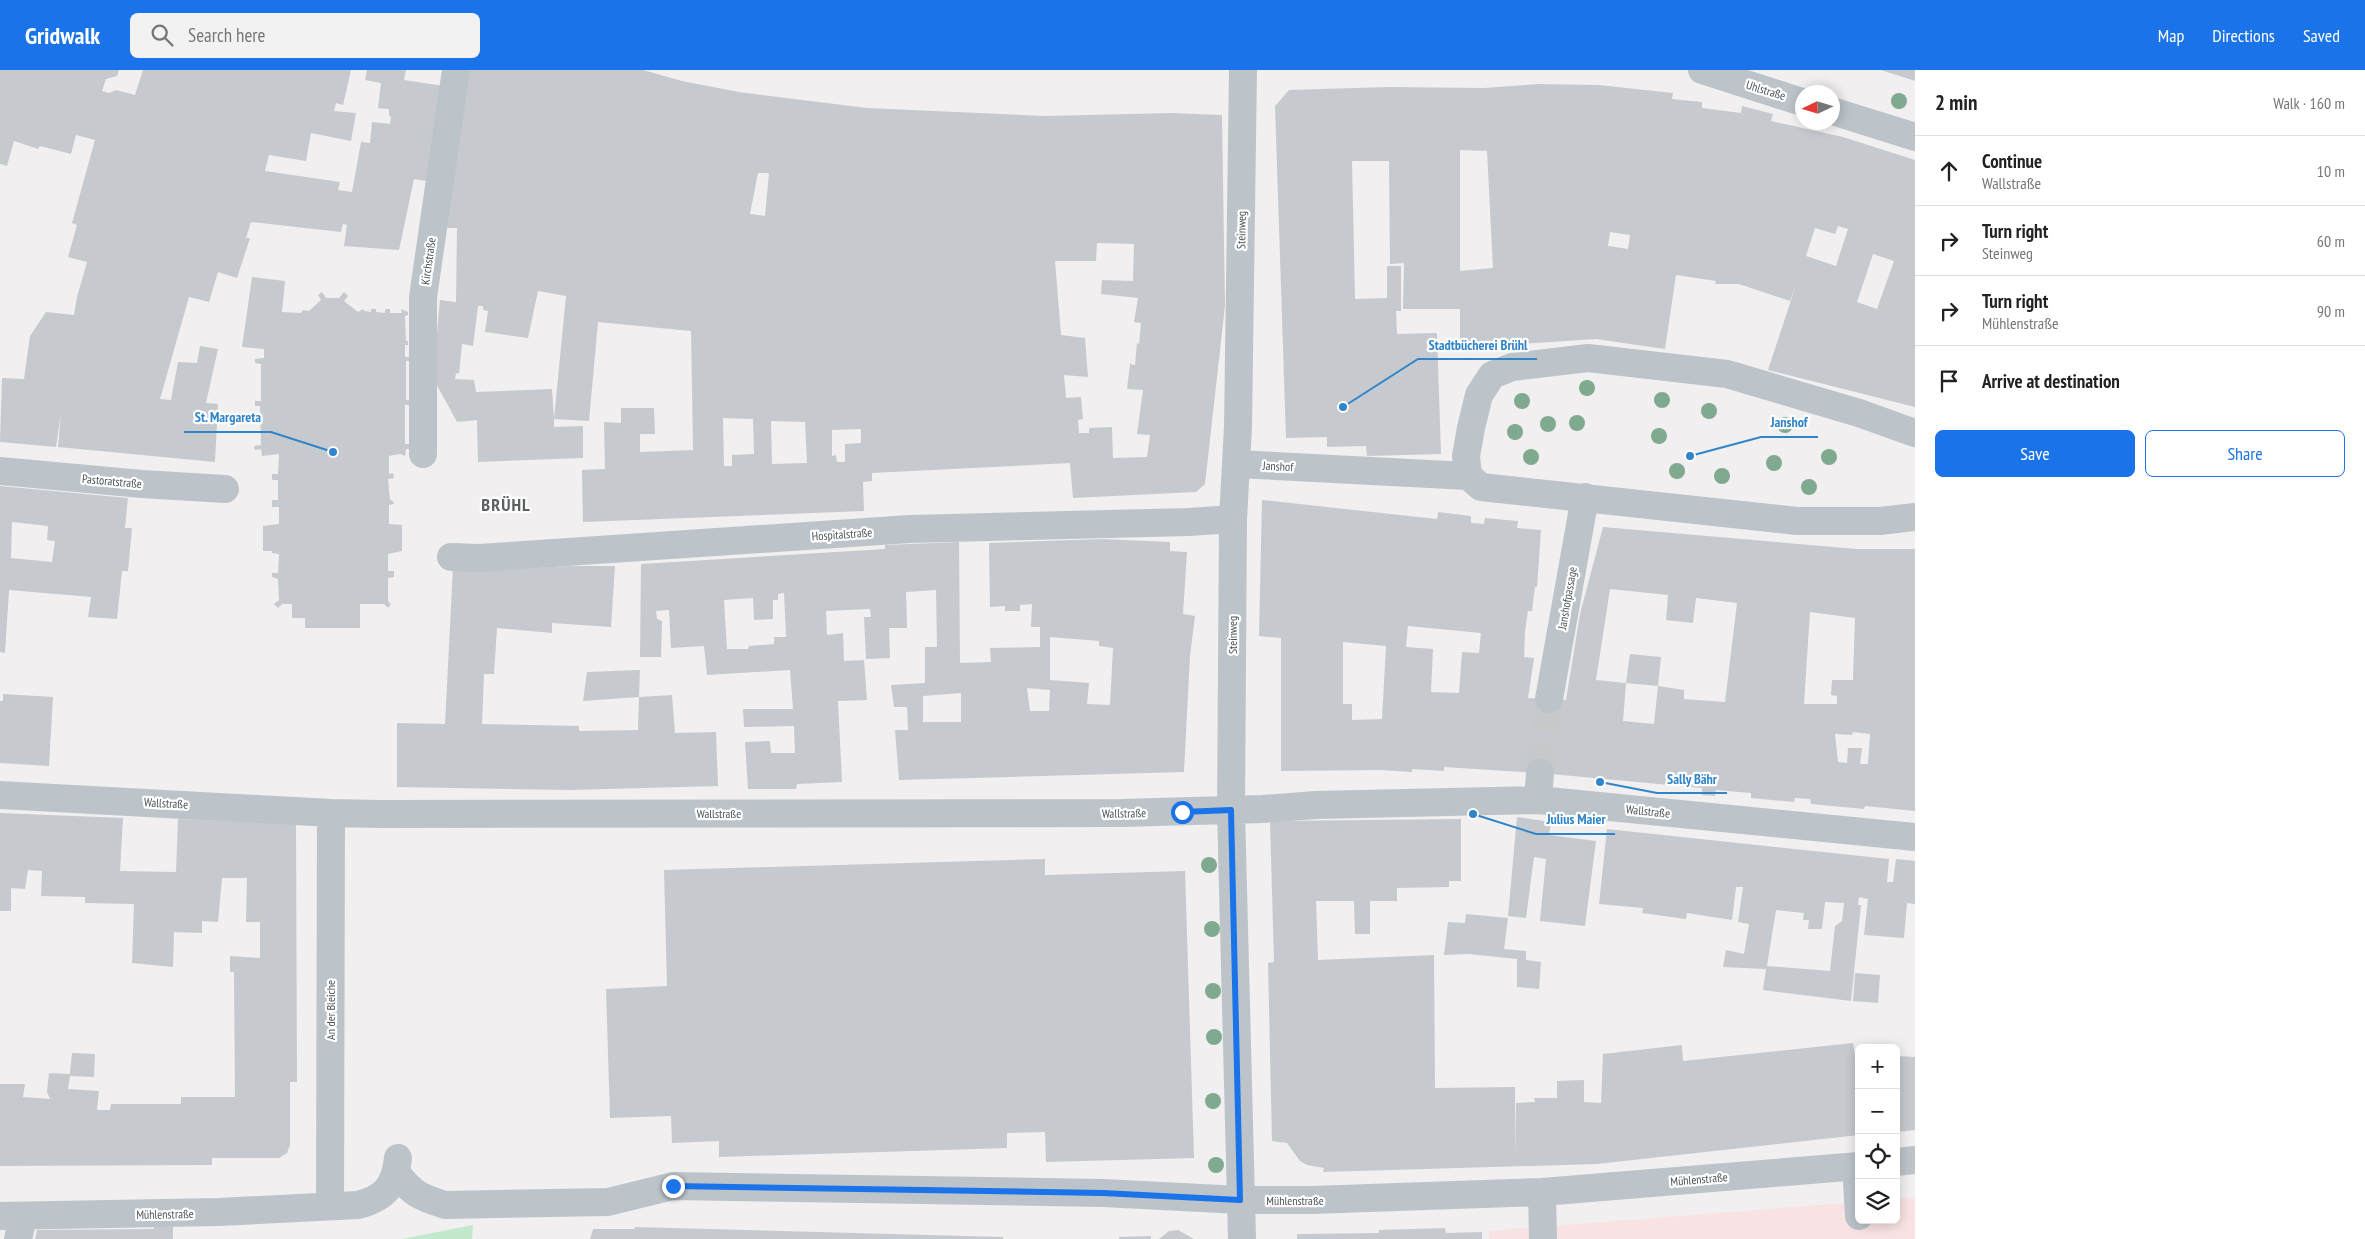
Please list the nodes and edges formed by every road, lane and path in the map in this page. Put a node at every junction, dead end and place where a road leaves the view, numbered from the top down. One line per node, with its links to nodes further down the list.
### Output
1 (456, 70): 8 (street, Kirchstraße)
2 (1243, 70): 9 (street, Steinweg)
3 (1702, 70): 4 (street, Uhlstraße)
4 (1795, 100)
5 (1840, 114): 6 (street)
6 (1915, 137)
7 (1915, 433): 11 (street)
8 (423, 454)
9 (1238, 464): 11 (street, Janshof); 15 (street, Steinweg)
10 (0, 470): 12 (street, Pastoratstraße)
11 (1468, 476): 13 (street, Janshof)
12 (225, 489)
13 (1585, 497): 14 (street, Janshof); 17 (street, Janshofpassage)
14 (1915, 517)
15 (1233, 519): 16 (street, Hospitalstraße); 22 (street, Steinweg)
16 (451, 557)
17 (1549, 699)
18 (1540, 773): 20 (street)
19 (0, 795): 21 (street, Wallstraße)
20 (1538, 800): 22 (street, Wallstraße); 23 (street, Wallstraße)
21 (324, 804): 22 (street, Wallstraße); 29 (street, An der Bleiche)
22 (1231, 810): 28 (street, Steinweg)
23 (1915, 837)
24 (1915, 1160): 25 (street)
25 (1900, 1162)
26 (1855, 1166): 27 (street, Mühlenstraße)
27 (1542, 1192): 28 (street, Mühlenstraße); 33 (street)
28 (1240, 1200): 29 (street, Mühlenstraße); 32 (street, Steinweg)
29 (330, 1206): 30 (street, Mühlenstraße)
30 (14, 1224)
31 (1859, 1224): 34 (street)
32 (1242, 1239)
33 (1542, 1239)
34 (1860, 1239)

